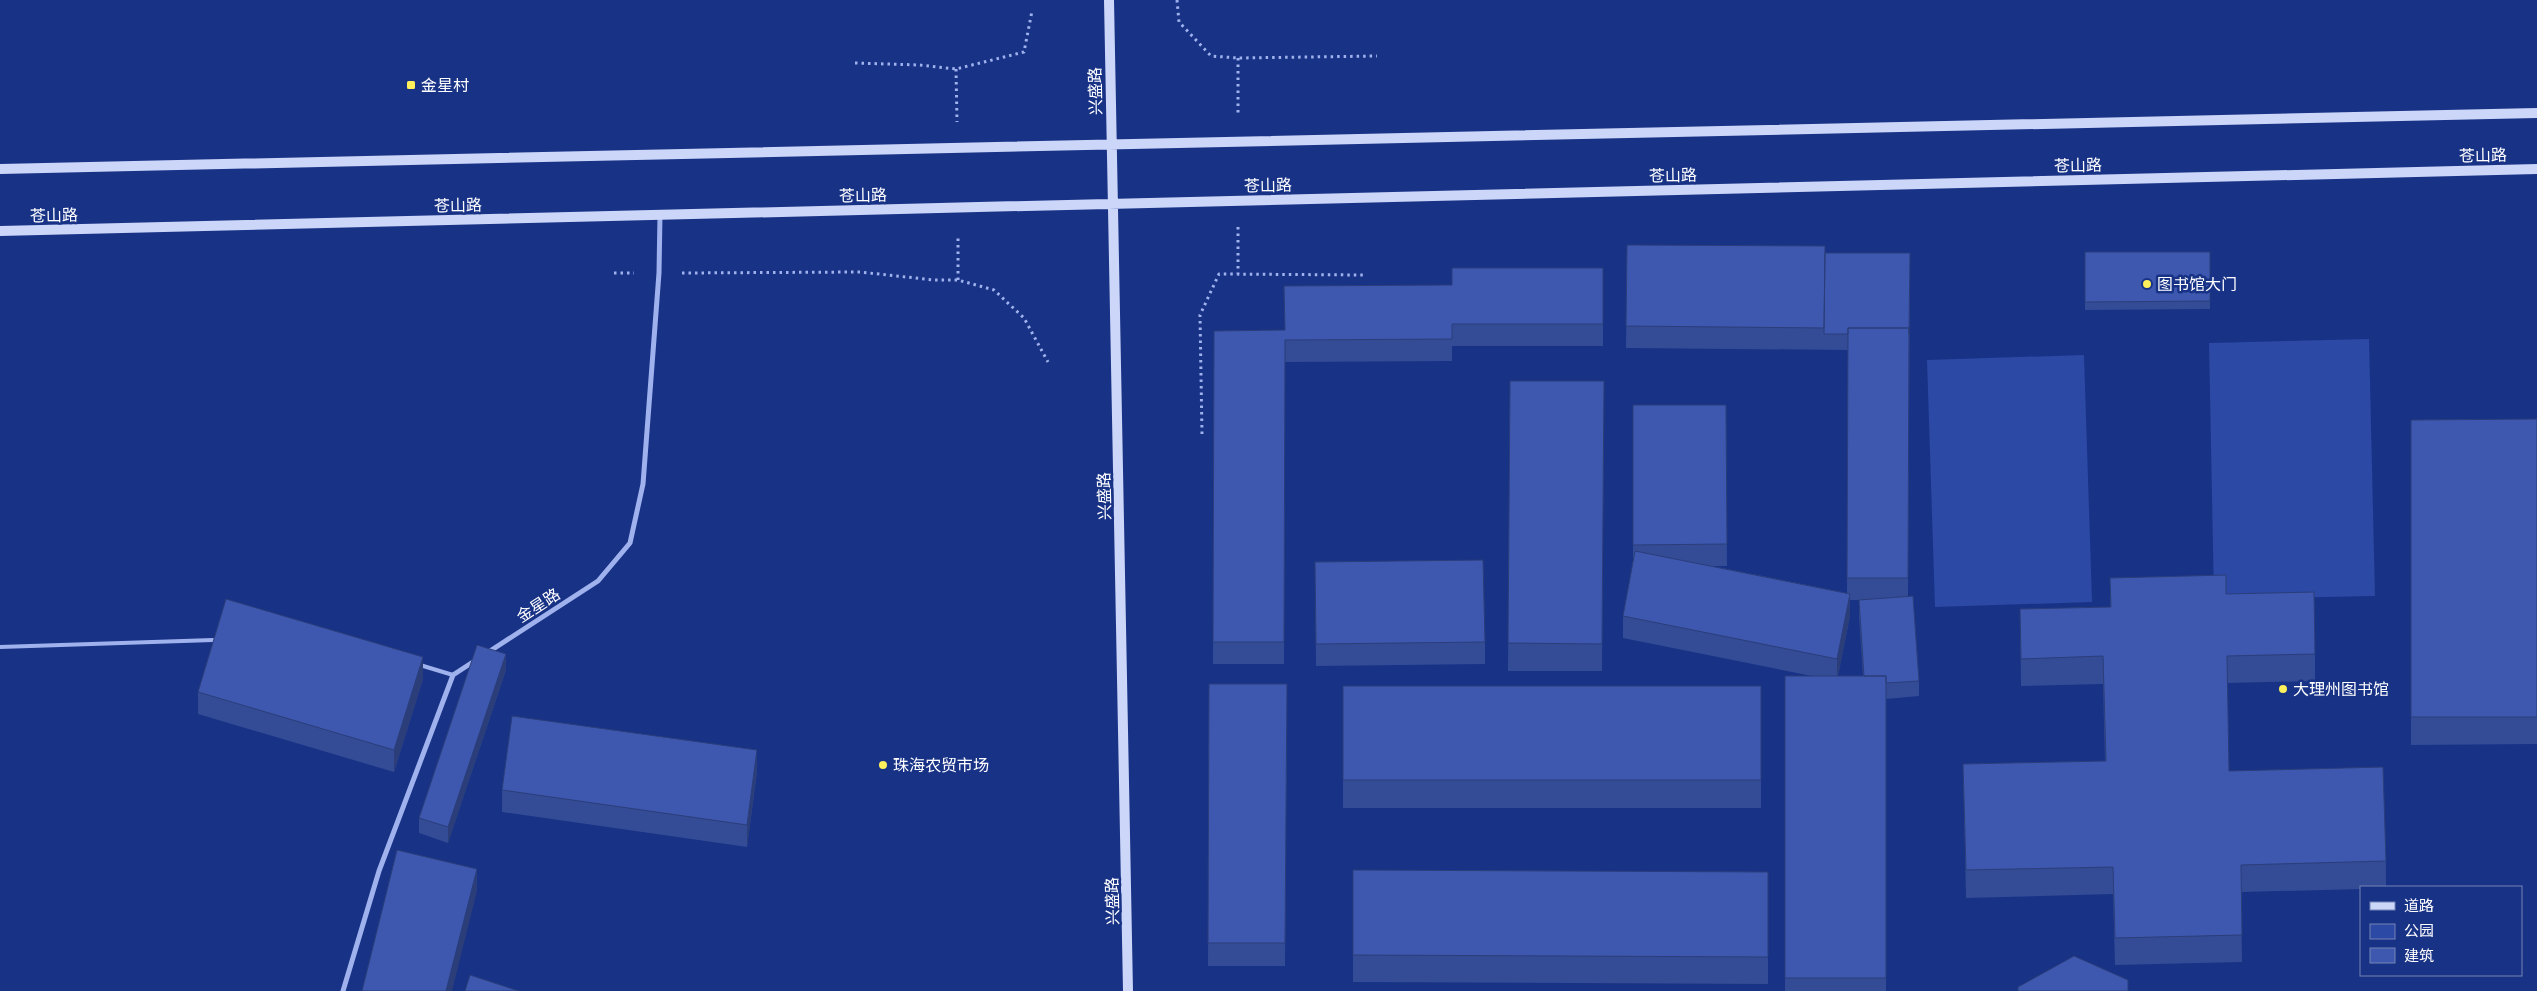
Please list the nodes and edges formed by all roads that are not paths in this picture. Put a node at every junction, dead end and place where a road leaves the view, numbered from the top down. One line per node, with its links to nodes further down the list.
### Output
1 (1109, 0): 3 (main road, 兴盛路)
2 (2537, 113): 3 (main road)
3 (1111, 145): 5 (main road); 6 (main road, 兴盛路)
4 (2537, 168): 6 (main road, 苍山路)
5 (0, 169)
6 (1114, 204): 7 (main road, 苍山路); 14 (main road, 兴盛路)
7 (660, 215): 8 (main road, 苍山路); 12 (street, 金星路)
8 (0, 231)
9 (213, 640): 10 (lane)
10 (0, 647)
11 (418, 664): 12 (lane)
12 (453, 675): 13 (street)
13 (343, 991)
14 (1128, 991)

